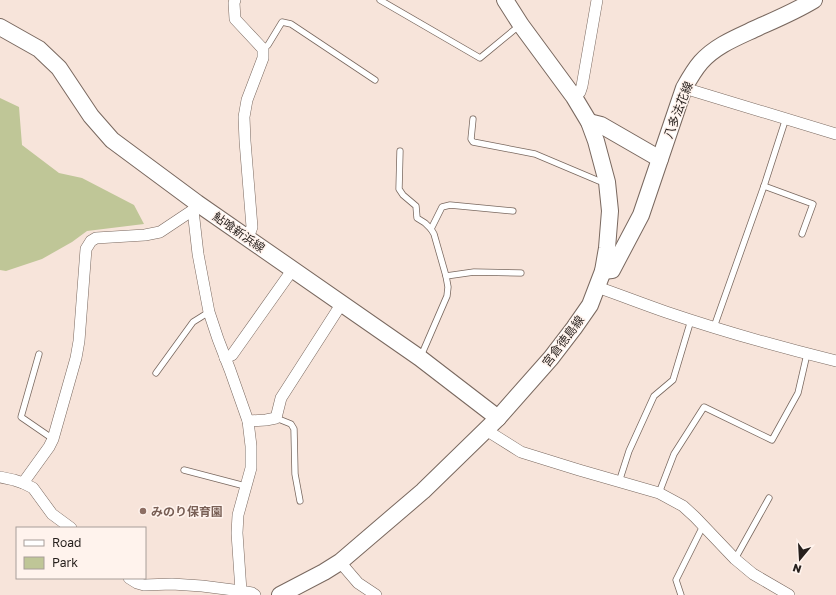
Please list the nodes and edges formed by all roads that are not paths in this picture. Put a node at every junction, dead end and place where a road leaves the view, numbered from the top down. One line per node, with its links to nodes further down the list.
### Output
1 (235, 0): 8 (street)
2 (380, 0): 6 (lane)
3 (505, 0): 6 (main road, 宮倉徳島線)
4 (597, 0): 11 (street)
5 (814, 0): 10 (main road, 八多法花線)
6 (521, 25): 11 (main road, 宮倉徳島線)
7 (0, 27): 20 (main road, 鮎喰新浜線)
8 (263, 49): 9 (lane); 24 (street)
9 (375, 80)
10 (684, 88): 12 (street); 17 (main road, 八多法花線)
11 (574, 97): 14 (main road, 宮倉徳島線)
12 (786, 118): 15 (street); 19 (lane)
13 (473, 119): 18 (lane)
14 (589, 122): 17 (main road); 18 (main road, 宮倉徳島線)
15 (836, 134)
16 (400, 151): 22 (lane)
17 (660, 159): 26 (main road, 八多法花線)
18 (607, 182): 26 (main road, 宮倉徳島線)
19 (764, 186): 23 (lane); 33 (lane)
20 (195, 206): 24 (main road, 鮎喰新浜線); 31 (street); 44 (street)
21 (513, 211): 22 (lane)
22 (431, 229): 28 (lane)
23 (802, 234)
24 (248, 238): 25 (main road, 鮎喰新浜線)
25 (293, 269): 30 (main road, 鮎喰新浜線); 36 (street)
26 (603, 271): 29 (main road, 宮倉徳島線)
27 (521, 273): 28 (lane)
28 (446, 276): 37 (lane)
29 (598, 287): 32 (street); 41 (main road, 宮倉徳島線)
30 (342, 303): 37 (main road, 鮎喰新浜線); 40 (street)
31 (210, 312): 36 (street); 39 (lane)
32 (691, 320): 33 (street); 47 (lane)
33 (714, 327): 35 (street)
34 (40, 354): 44 (lane)
35 (807, 354): 38 (street); 50 (lane)
36 (225, 358): 42 (street)
37 (420, 358): 41 (main road, 鮎喰新浜線)
38 (836, 361)
39 (156, 373)
40 (276, 418): 42 (street); 52 (lane)
41 (498, 418): 43 (main road, 宮倉徳島線)
42 (248, 421): 49 (street)
43 (486, 430): 47 (street); 56 (main road, 宮倉徳島線)
44 (53, 439): 48 (street)
45 (184, 470): 49 (lane)
46 (0, 477): 48 (street)
47 (619, 482): 50 (street)
48 (23, 483): 54 (street)
49 (245, 486): 58 (street)
50 (659, 493): 53 (street)
51 (769, 498): 55 (lane)
52 (300, 501)
53 (703, 526): 55 (street); 62 (lane)
54 (70, 527)
55 (735, 559): 63 (street)
56 (340, 562): 60 (main road, 宮倉徳島線); 61 (street)
57 (131, 579): 58 (street)
58 (241, 591): 59 (street)
59 (255, 595)
60 (280, 595)
61 (376, 595)
62 (681, 595)
63 (789, 595)

